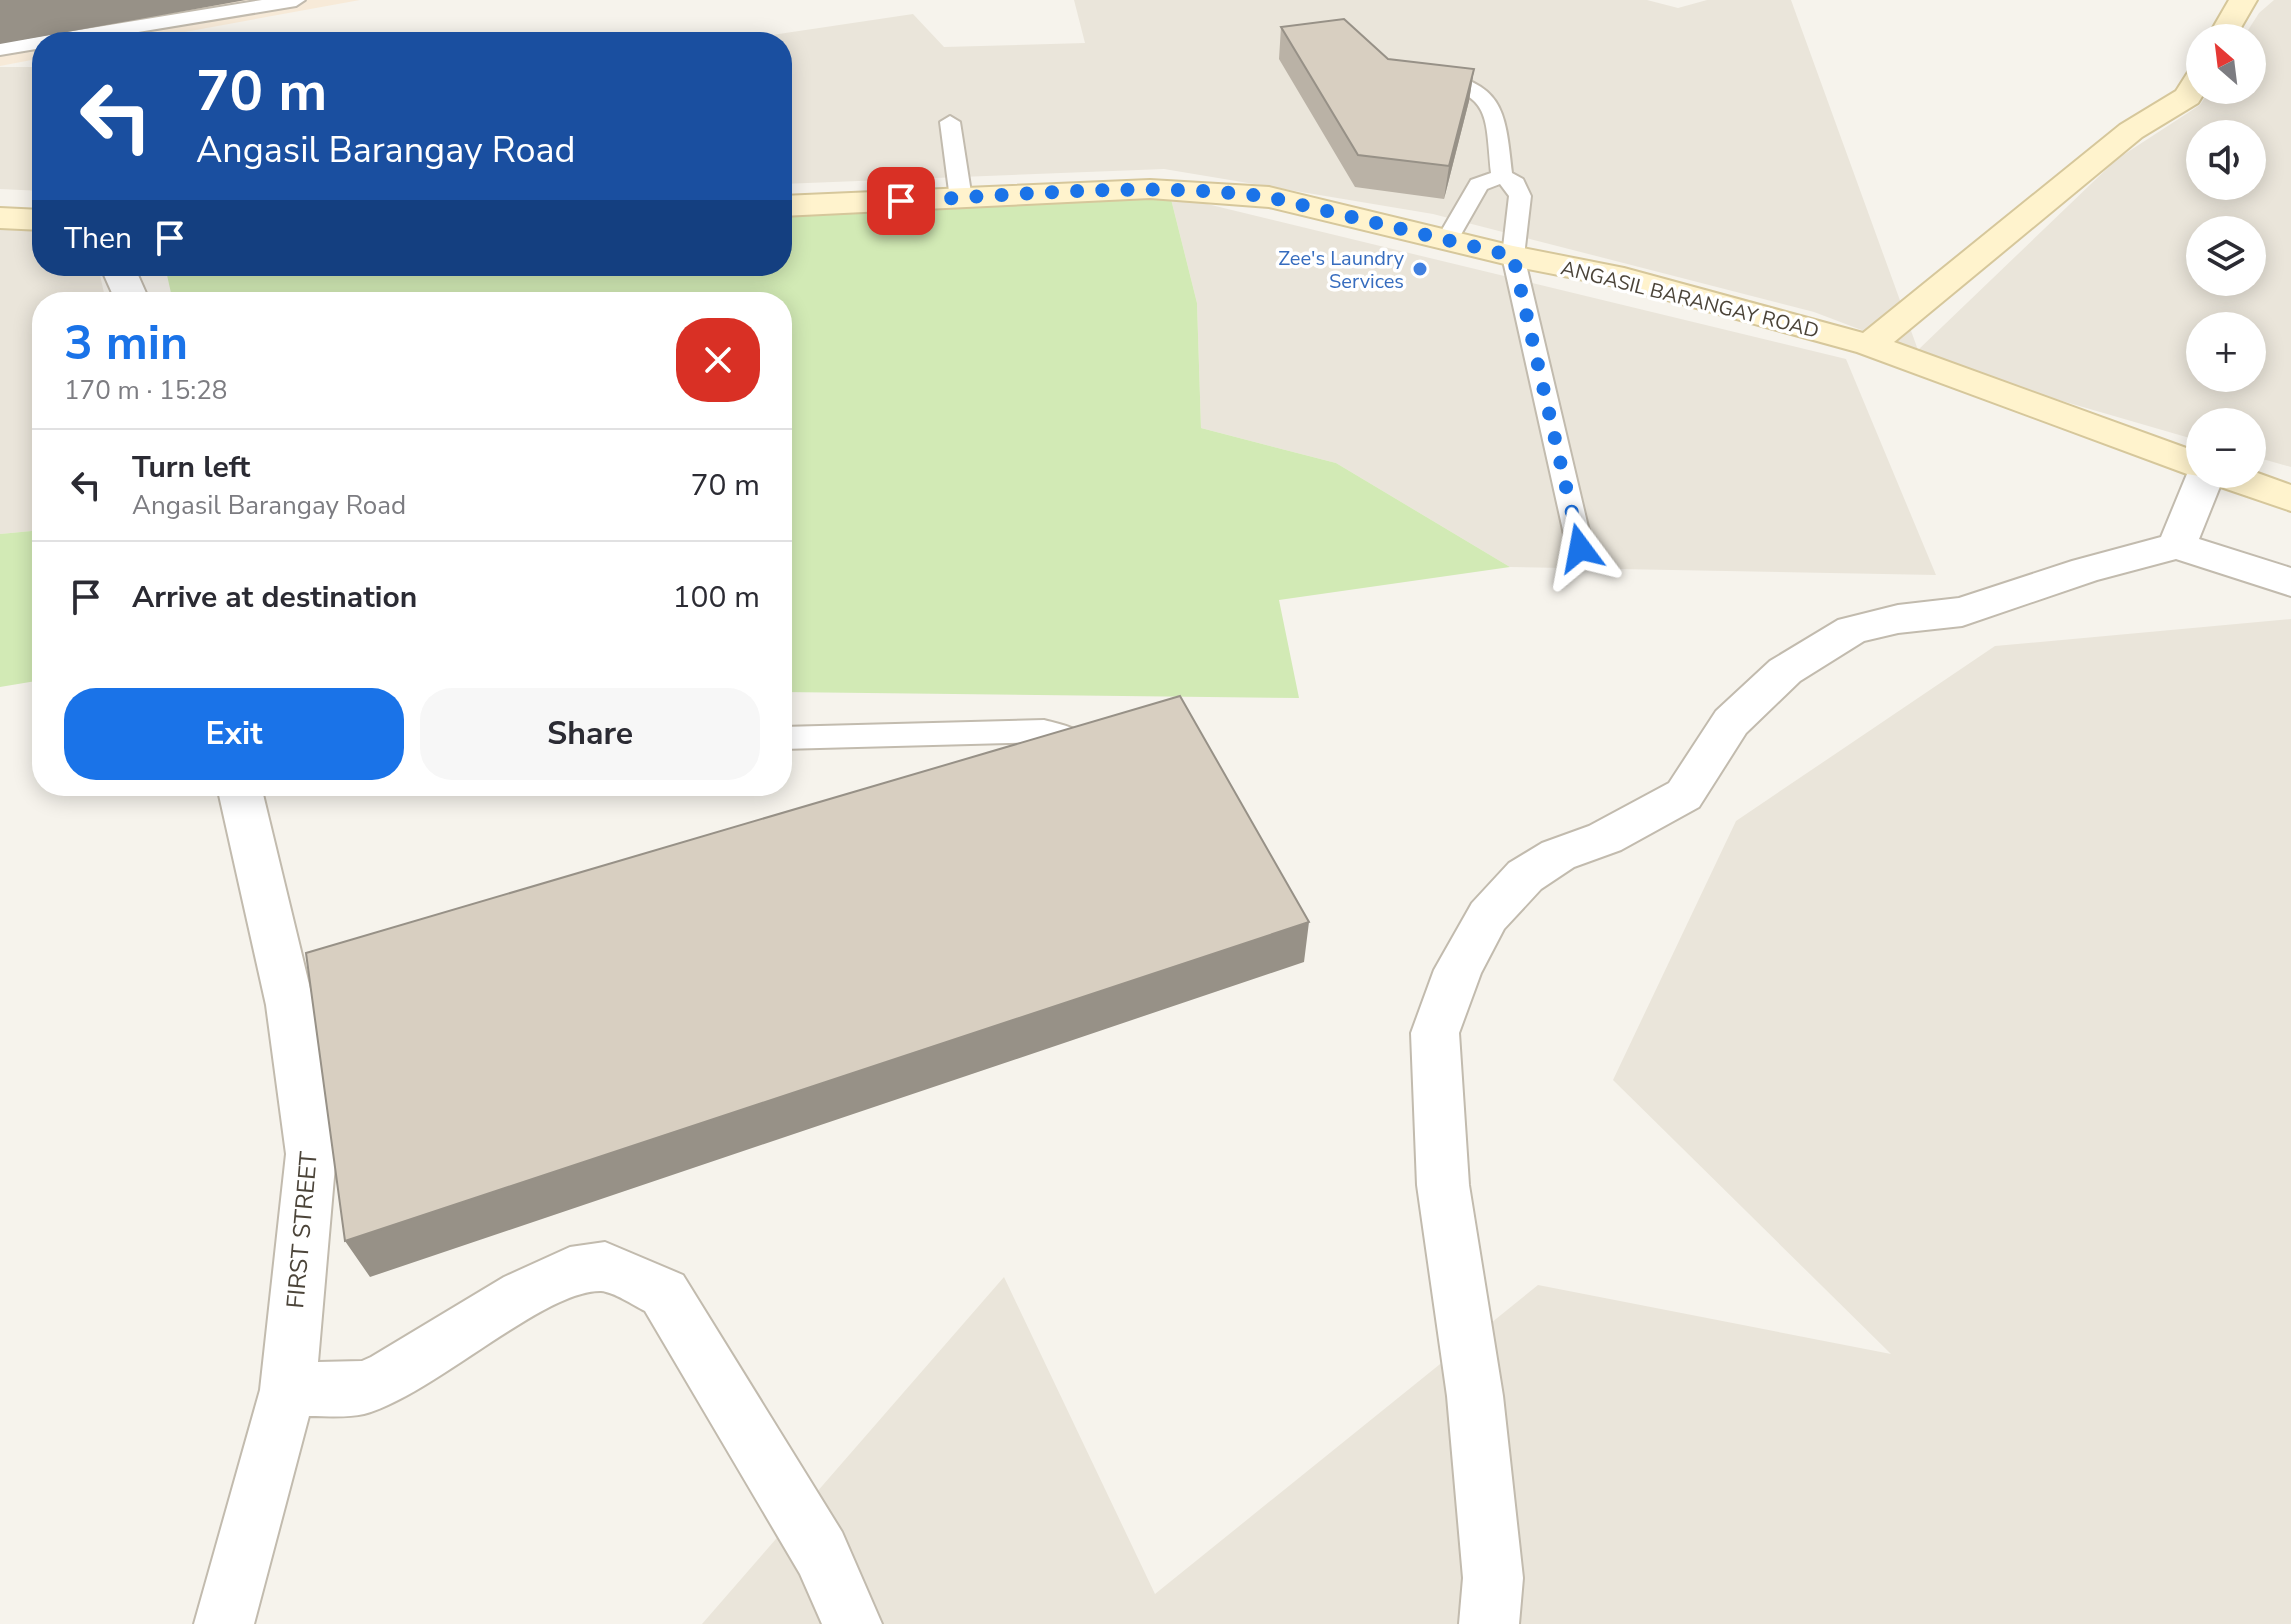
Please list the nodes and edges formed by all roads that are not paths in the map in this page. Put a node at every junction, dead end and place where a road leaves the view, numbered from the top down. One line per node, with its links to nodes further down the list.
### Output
1 (296, 0): 4 (lane)
2 (2243, 0): 3 (street)
3 (2229, 24)
4 (103, 32)
5 (32, 44): 6 (lane)
6 (0, 49)
7 (1413, 74): 10 (lane)
8 (2186, 98): 17 (street)
9 (950, 122): 11 (lane)
10 (1502, 176): 15 (lane); 16 (lane)
11 (961, 199): 12 (street, ANGASIL BARANGAY ROAD); 15 (street, ANGASIL BARANGAY ROAD)
12 (792, 206)
13 (0, 218): 14 (street)
14 (32, 220)
15 (1447, 240): 16 (street, ANGASIL BARANGAY ROAD)
16 (1513, 256): 17 (street, ANGASIL BARANGAY ROAD); 23 (lane)
17 (1869, 345): 18 (street, ANGASIL BARANGAY ROAD)
18 (2186, 461)
19 (2200, 488): 22 (street)
20 (2261, 488): 21 (street)
21 (2291, 499)
22 (2177, 546): 24 (street); 31 (street)
23 (1580, 548)
24 (2291, 582)
25 (792, 738): 26 (lane)
26 (1080, 747)
27 (241, 796): 28 (street, FIRST STREET)
28 (288, 1390): 29 (street, FIRST STREET); 30 (street)
29 (224, 1624)
30 (852, 1624)
31 (1489, 1624)

